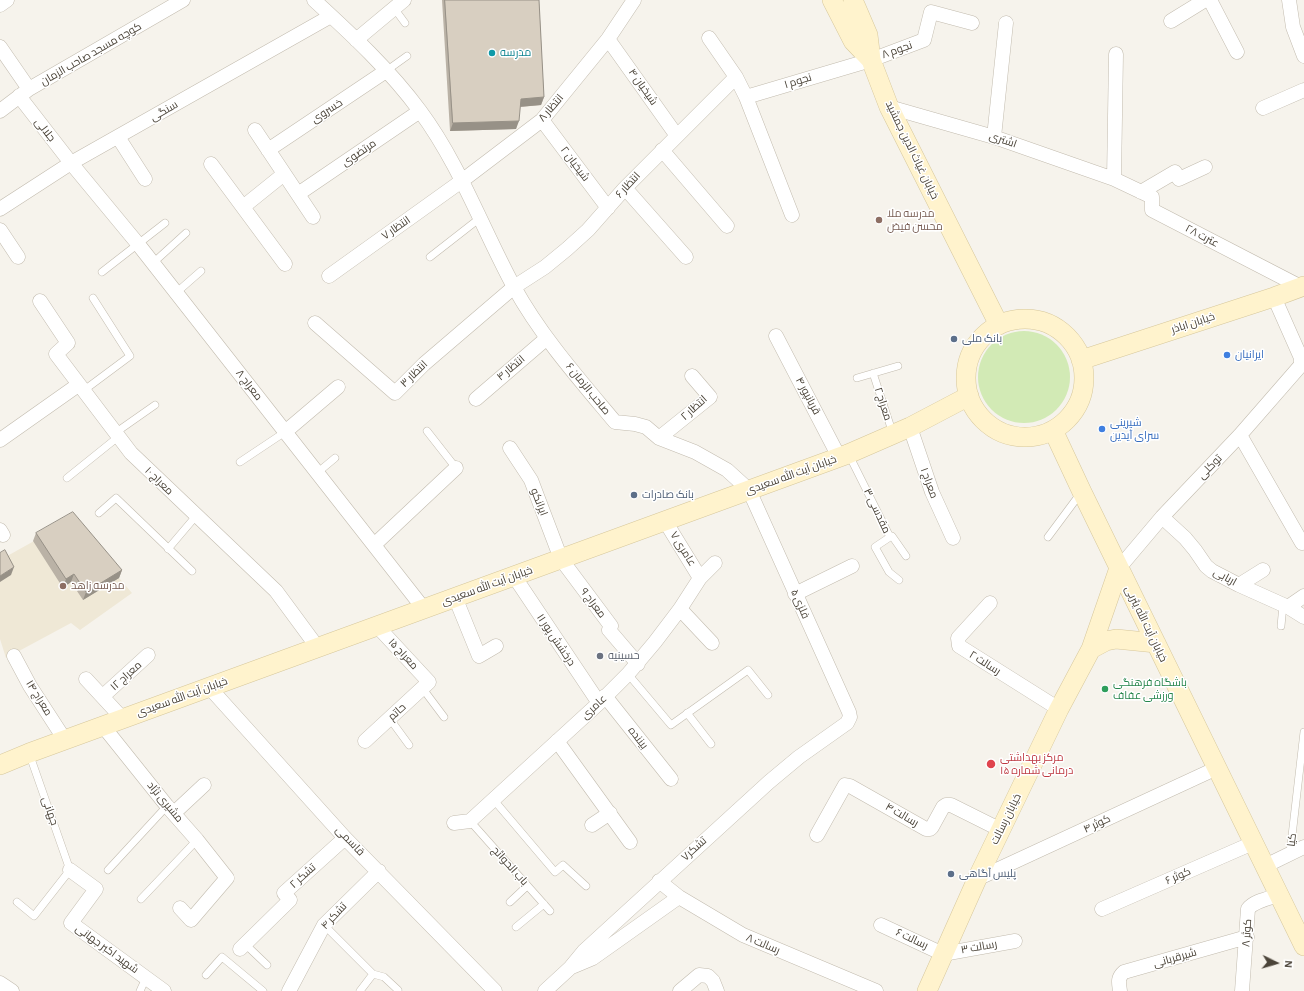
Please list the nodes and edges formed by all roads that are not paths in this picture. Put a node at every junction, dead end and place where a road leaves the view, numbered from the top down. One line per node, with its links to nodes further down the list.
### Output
1 (7, 0): 11 (street)
2 (314, 0): 12 (street, صاحب الزمان ۶)
3 (634, 0): 19 (street, انتظار ۸)
4 (832, 0): 26 (main road, خیابان غیاث الدین جمشید)
5 (853, 0): 26 (main road, خیابان غیاث الدین جمشید)
6 (1205, 0): 13 (street)
7 (1210, 0): 22 (street)
8 (1289, 0): 17 (street)
9 (175, 2): 30 (street, کوچه مسجد صاحب الزمان)
10 (399, 4): 14 (lane); 20 (street)
11 (0, 5)
12 (331, 16): 20 (street, صاحب الزمان ۶); 40 (street, سنگی)
13 (1171, 22)
14 (405, 23)
15 (972, 23): 26 (street, نجوم ۸)
16 (1006, 23): 39 (street)
17 (1298, 26): 25 (street)
18 (709, 38): 28 (street)
19 (608, 39): 36 (street, انتظار ۸); 38 (street, شیخیان ۴)
20 (356, 40): 27 (street, صاحب الزمان ۶)
21 (0, 46): 30 (street, جلالی)
22 (1236, 52)
23 (1116, 54): 49 (street)
24 (407, 56): 27 (lane)
25 (1304, 56)
26 (871, 60): 31 (street, نجوم ۱); 32 (main road, خیابان غیاث الدین جمشید)
27 (386, 72): 35 (street, صاحب الزمان ۶); 41 (street, خسروی)
28 (736, 77): 31 (street); 38 (street, انتظار ۶)
29 (1304, 90): 33 (street)
30 (24, 92): 34 (street, کوچه مسجد صاحب الزمان); 43 (street, جلالی)
31 (746, 97): 56 (street)
32 (889, 107): 39 (street, اشتری); 79 (main road, خیابان غیاث الدین جمشید)
33 (1263, 108)
34 (0, 111)
35 (420, 111): 48 (street, صاحب الزمان ۶); 52 (street, مرتضوی)
36 (542, 120): 48 (street, انتظار ۸); 54 (street, شیخیان ۲)
37 (255, 130): 41 (street)
38 (677, 136): 42 (street, انتظار ۶)
39 (994, 136): 49 (street, اشتری)
40 (118, 137): 43 (street, سنگی); 47 (street)
41 (268, 150): 46 (street)
42 (662, 150): 50 (street, انتظار ۶); 60 (street)
43 (71, 163): 55 (street, سنگی); 63 (street, معراج ۸)
44 (211, 164): 53 (street)
45 (1205, 167): 51 (street)
46 (284, 174): 52 (street); 53 (street)
47 (145, 179)
48 (463, 180): 58 (street, صاحب الزمان ۶); 71 (street, انتظار ۷)
49 (1114, 180): 51 (street, عترت ۲۸)
50 (624, 188): 54 (street, انتظار ۶); 66 (street)
51 (1141, 192): 73 (street, عترت ۲۸)
52 (298, 194): 57 (street)
53 (243, 207): 68 (street)
54 (608, 208): 72 (street, انتظار ۶)
55 (0, 209)
56 (792, 215)
57 (313, 217)
58 (480, 218): 65 (lane); 72 (street, صاحب الزمان ۶)
59 (165, 223): 63 (lane)
60 (727, 226)
61 (0, 230): 64 (street)
62 (186, 233): 67 (lane)
63 (138, 244): 67 (street, معراج ۸); 70 (lane)
64 (18, 257)
65 (430, 257)
66 (686, 258)
67 (153, 263): 74 (street, معراج ۸)
68 (285, 264)
69 (201, 271): 74 (lane)
70 (102, 272)
71 (329, 276)
72 (514, 287): 78 (street, انتظار ۳); 81 (street, صاحب الزمان ۶)
73 (1302, 287): 75 (main road, خیابان اباذر)
74 (177, 292): 95 (street, معراج ۸)
75 (1274, 297): 82 (main road, خیابان اباذر); 97 (street, توکلی)
76 (92, 298): 88 (lane)
77 (40, 301): 88 (street, معراج ۱۰)
78 (315, 323)
79 (999, 325): 82 (main road); 89 (main road)
80 (776, 336): 101 (street, قربانپور ۴)
81 (547, 338): 90 (street, انتظار ۴); 98 (street, صاحب الزمان ۶)
82 (1081, 360): 93 (main road)
83 (898, 366): 84 (lane)
84 (873, 373): 86 (lane); 92 (lane, معراج ۲)
85 (692, 376): 98 (street, انتظار ۲)
86 (857, 378)
87 (338, 387): 95 (street)
88 (81, 388): 96 (street, معراج ۱۰); 99 (street)
89 (969, 396): 92 (main road, خیابان آیت الله سعیدی); 93 (main road)
90 (476, 399)
91 (155, 405): 96 (lane)
92 (901, 430): 101 (main road, خیابان آیت الله سعیدی); 115 (street, معراج ۱)
93 (1053, 430): 108 (main road, خیابان آیت الله یثربی)
94 (427, 431): 104 (lane)
95 (285, 432): 103 (lane); 105 (street, معراج ۸)
96 (116, 435): 106 (lane); 110 (street, معراج ۱۰)
97 (1240, 435): 111 (street, توکلی); 116 (street)
98 (659, 438): 107 (street, صاحب الزمان ۶)
99 (0, 440)
100 (510, 448): 120 (street, ایرانکو)
101 (844, 456): 107 (main road, خیابان آیت الله سعیدی); 113 (lane, مقدسی ۳)
102 (335, 458): 105 (lane)
103 (240, 462)
104 (456, 468): 117 (street)
105 (317, 473): 117 (street, معراج ۸)
106 (67, 478)
107 (749, 490): 112 (main road, خیابان آیت الله سعیدی); 130 (street, فلزی ۵)
108 (1082, 492): 114 (lane); 123 (main road, خیابان آیت الله یثربی)
109 (99, 513): 118 (lane)
110 (196, 516): 118 (lane); 143 (street, معراج ۱۰)
111 (1162, 517): 123 (street, توکلی); 129 (street, اربابی)
112 (665, 521): 120 (main road, خیابان آیت الله سعیدی); 127 (street, عامری ۷)
113 (890, 537): 119 (lane); 128 (lane, مقدسی ۳)
114 (1048, 537)
115 (953, 538)
116 (1302, 543)
117 (374, 545): 135 (street, معراج ۸)
118 (168, 549): 125 (lane)
119 (906, 556)
120 (561, 559): 126 (main road, خیابان آیت الله سعیدی); 147 (street, معراج ۹)
121 (715, 563): 127 (street, عامری)
122 (852, 566): 130 (street)
123 (1119, 568): 141 (main road, خیابان آیت الله یثربی); 144 (main road, خیابان رسالت)
124 (1263, 570): 129 (street)
125 (192, 571)
126 (514, 576): 132 (main road, خیابان آیت الله سعیدی); 153 (street, درخشش پور ۱۱)
127 (700, 578): 136 (street, عامری)
128 (899, 580)
129 (1239, 585): 134 (street, اربابی)
130 (795, 594): 157 (street, فلزی ۵)
131 (1304, 596): 134 (street)
132 (455, 598): 135 (main road, خیابان آیت الله سعیدی); 142 (street)
133 (990, 603): 154 (street, رسالت ۲)
134 (1286, 606): 137 (street, اربابی); 139 (lane)
135 (424, 609): 138 (main road, خیابان آیت الله سعیدی)
136 (680, 609): 140 (street); 147 (street, عامری)
137 (1304, 617)
138 (377, 626): 143 (main road, خیابان آیت الله سعیدی); 149 (street, معراج ۱۵)
139 (1281, 626)
140 (712, 643)
141 (1156, 643): 144 (main road); 169 (main road, خیابان آیت الله یثربی)
142 (496, 646)
143 (318, 648): 150 (main road, خیابان آیت الله سعیدی)
144 (1091, 649): 154 (main road, خیابان رسالت)
145 (148, 655): 152 (street, معراج ۱۲)
146 (14, 656): 162 (street, معراج ۱۴)
147 (633, 669): 153 (street, عامری); 155 (lane)
148 (86, 679): 152 (street, معراج ۱۲)
149 (426, 686): 156 (lane); 159 (street, حاتم)
150 (209, 687): 158 (main road, خیابان آیت الله سعیدی); 180 (street, قاسمی)
151 (768, 695): 155 (lane)
152 (103, 696): 158 (street, معراج ۱۲)
153 (602, 700): 164 (street, عامری); 170 (street, بیننده)
154 (1059, 709): 178 (main road, خیابان رسالت)
155 (687, 714): 165 (lane)
156 (444, 717)
157 (850, 717): 191 (street, تشکر۷)
158 (123, 719): 160 (main road, خیابان آیت الله سعیدی)
159 (390, 719): 163 (street, حاتم); 166 (lane)
160 (104, 726): 162 (main road, خیابان آیت الله سعیدی); 173 (street, مشیری نژاد)
161 (1304, 732): 185 (lane, کیا)
162 (66, 740): 167 (main road, خیابان آیت الله سعیدی)
163 (365, 741)
164 (557, 741): 172 (street, عامری); 174 (street)
165 (711, 744)
166 (409, 745)
167 (29, 753): 168 (main road, خیابان آیت الله سعیدی); 187 (lane, جهانی)
168 (0, 765)
169 (1217, 768): 183 (main road, خیابان آیت الله یثربی); 190 (street, کوثر ۴)
170 (671, 779)
171 (204, 785): 173 (street)
172 (493, 799): 175 (street, عامری); 193 (lane)
173 (170, 810): 181 (street, مشیری نژاد); 188 (lane)
174 (610, 813): 177 (street); 182 (street)
175 (470, 821): 176 (street); 192 (lane, باب الحوائج)
176 (454, 824)
177 (592, 825)
178 (1000, 830): 179 (street, رسالت ۴); 190 (main road, خیابان رسالت)
179 (817, 835)
180 (345, 838): 189 (street, قاسمی); 208 (street, تشکر ۲)
181 (197, 840): 196 (lane); 200 (street, مشیری نژاد)
182 (630, 842)
183 (1253, 843): 186 (main road, خیابان آیت الله یثربی); 201 (street, کوثر ۶)
184 (1304, 847): 185 (street)
185 (1290, 853): 186 (street)
186 (1265, 866): 194 (main road, خیابان آیت الله یثربی)
187 (70, 870): 197 (lane); 215 (street, شهید اکبر جهانی)
188 (108, 870)
189 (379, 871): 203 (street, تشکر ۴); 219 (street, قاسمی)
190 (977, 879): 210 (main road, خیابان رسالت)
191 (659, 882): 195 (street, رسالت ۸); 212 (street, تشکر۷)
192 (528, 886): 198 (lane); 199 (lane, باب الحوائج)
193 (586, 886)
194 (1279, 895): 206 (street, کوثر ۸); 209 (main road, خیابان آیت الله یثربی)
195 (679, 897): 212 (street); 217 (street, رسالت ۸)
196 (141, 900)
197 (17, 902)
198 (510, 902)
199 (544, 904): 202 (lane, باب الحوائج); 205 (lane)
200 (180, 908)
201 (1102, 909)
202 (550, 911)
203 (324, 924): 213 (lane); 224 (street, تشکر ۴)
204 (881, 925): 210 (street, رسالت ۶)
205 (516, 927)
206 (1247, 937): 230 (street, شیرقربانی); 231 (street, کوثر ۸)
207 (1015, 941): 210 (street, رسالت ۳)
208 (242, 946): 211 (lane)
209 (1304, 946)
210 (943, 954): 229 (main road, خیابان رسالت)
211 (267, 966)
212 (570, 968): 226 (street, تشکر۷)
213 (373, 974): 218 (lane); 225 (lane)
214 (206, 975): 223 (lane)
215 (146, 978): 221 (lane); 222 (street, شهید اکبر جهانی)
216 (0, 983): 220 (street)
217 (867, 989)
218 (398, 990)
219 (494, 990)
220 (12, 991)
221 (140, 991)
222 (164, 991)
223 (263, 991)
224 (289, 991)
225 (360, 991)
226 (545, 991)
227 (680, 991): 228 (street)
228 (717, 991)
229 (927, 991)
230 (1120, 991)
231 (1242, 991)

